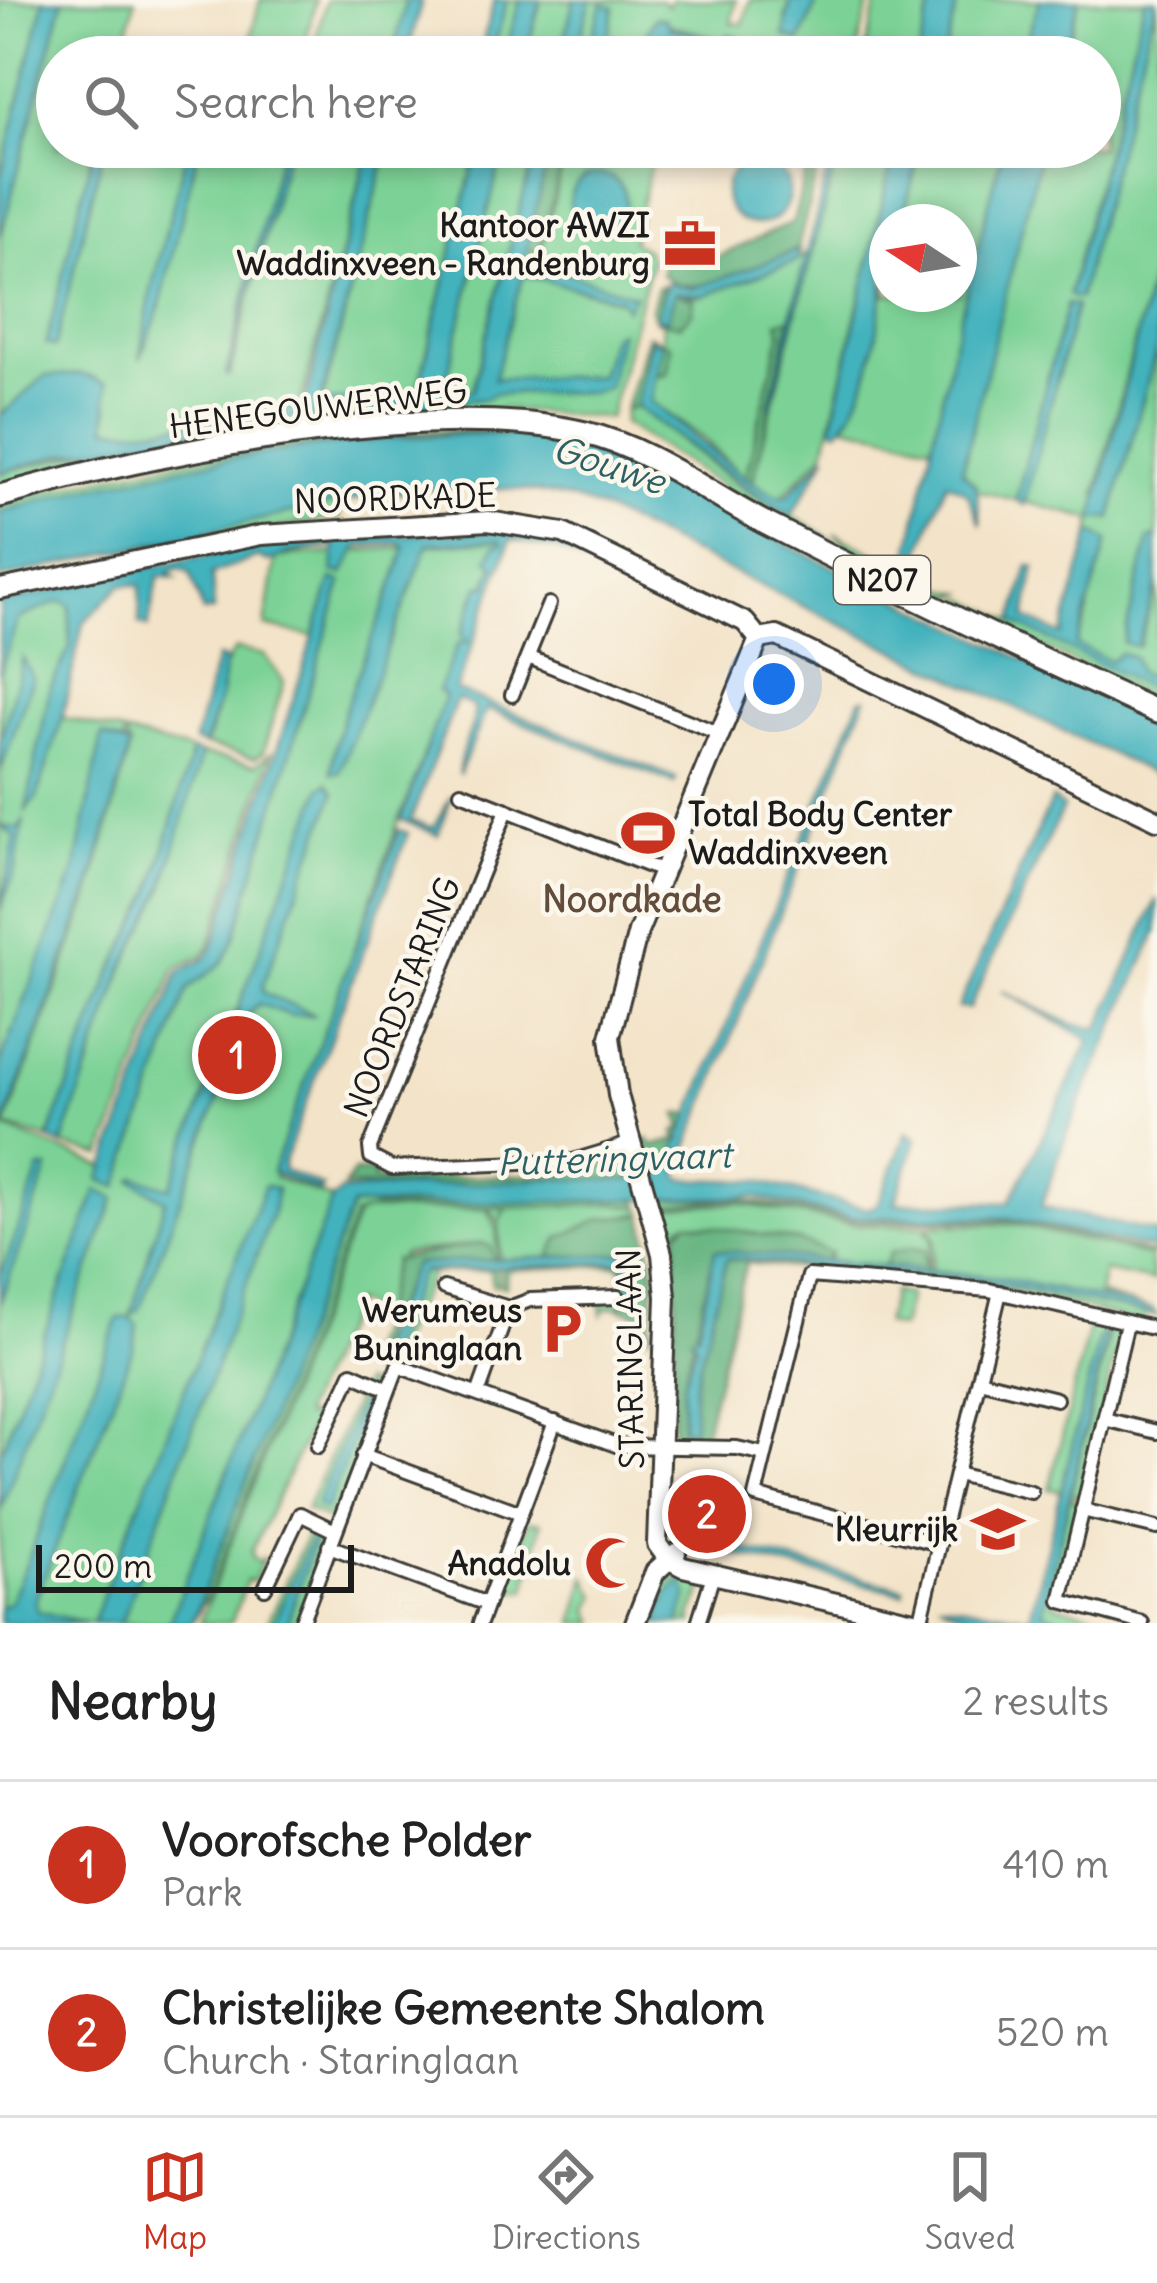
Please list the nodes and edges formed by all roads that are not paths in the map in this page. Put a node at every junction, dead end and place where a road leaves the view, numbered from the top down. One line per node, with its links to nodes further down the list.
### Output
1 (0, 496): 7 (main road, HENEGOUWERWEG / N207)
2 (0, 590): 4 (street, NOORDKADE)
3 (549, 604): 5 (street)
4 (759, 639): 8 (street, STARINGLAAN); 11 (street, NOORDKADE)
5 (528, 657): 6 (street); 8 (street)
6 (512, 695)
7 (1157, 712)
8 (718, 734): 12 (street, STARINGLAAN)
9 (461, 792): 10 (street)
10 (507, 811): 12 (street); 13 (street, NOORDSTARING)
11 (1157, 820)
12 (662, 871): 13 (street, STARINGLAAN)
13 (632, 1143): 28 (street, STARINGLAAN)
14 (444, 1288): 17 (street)
15 (1000, 1292): 18 (street); 20 (street); 29 (street)
16 (618, 1297): 17 (street)
17 (509, 1308): 22 (street)
18 (1127, 1323): 19 (street); 24 (street)
19 (1157, 1329)
20 (979, 1380): 23 (street); 31 (street)
21 (388, 1389): 22 (street); 27 (street); 30 (street)
22 (478, 1394): 25 (street)
23 (1056, 1399)
24 (1104, 1419): 26 (street); 33 (street)
25 (555, 1422): 28 (street); 34 (street)
26 (1157, 1432)
27 (318, 1446)
28 (663, 1448): 29 (street); 39 (street, STARINGLAAN)
29 (764, 1454): 37 (street)
30 (363, 1455): 34 (street); 36 (street)
31 (956, 1474): 32 (street); 37 (street)
32 (1031, 1492)
33 (1082, 1510): 35 (street); 48 (street)
34 (521, 1513): 42 (street)
35 (1157, 1528)
36 (335, 1531): 38 (street); 41 (street)
37 (939, 1544): 47 (street)
38 (329, 1546): 42 (street); 43 (street)
39 (672, 1556): 40 (street); 45 (street)
40 (708, 1570): 46 (street); 47 (street)
41 (265, 1588)
42 (487, 1604): 44 (street)
43 (301, 1623)
44 (480, 1623)
45 (635, 1623)
46 (698, 1623)
47 (921, 1623)
48 (1142, 1623)

